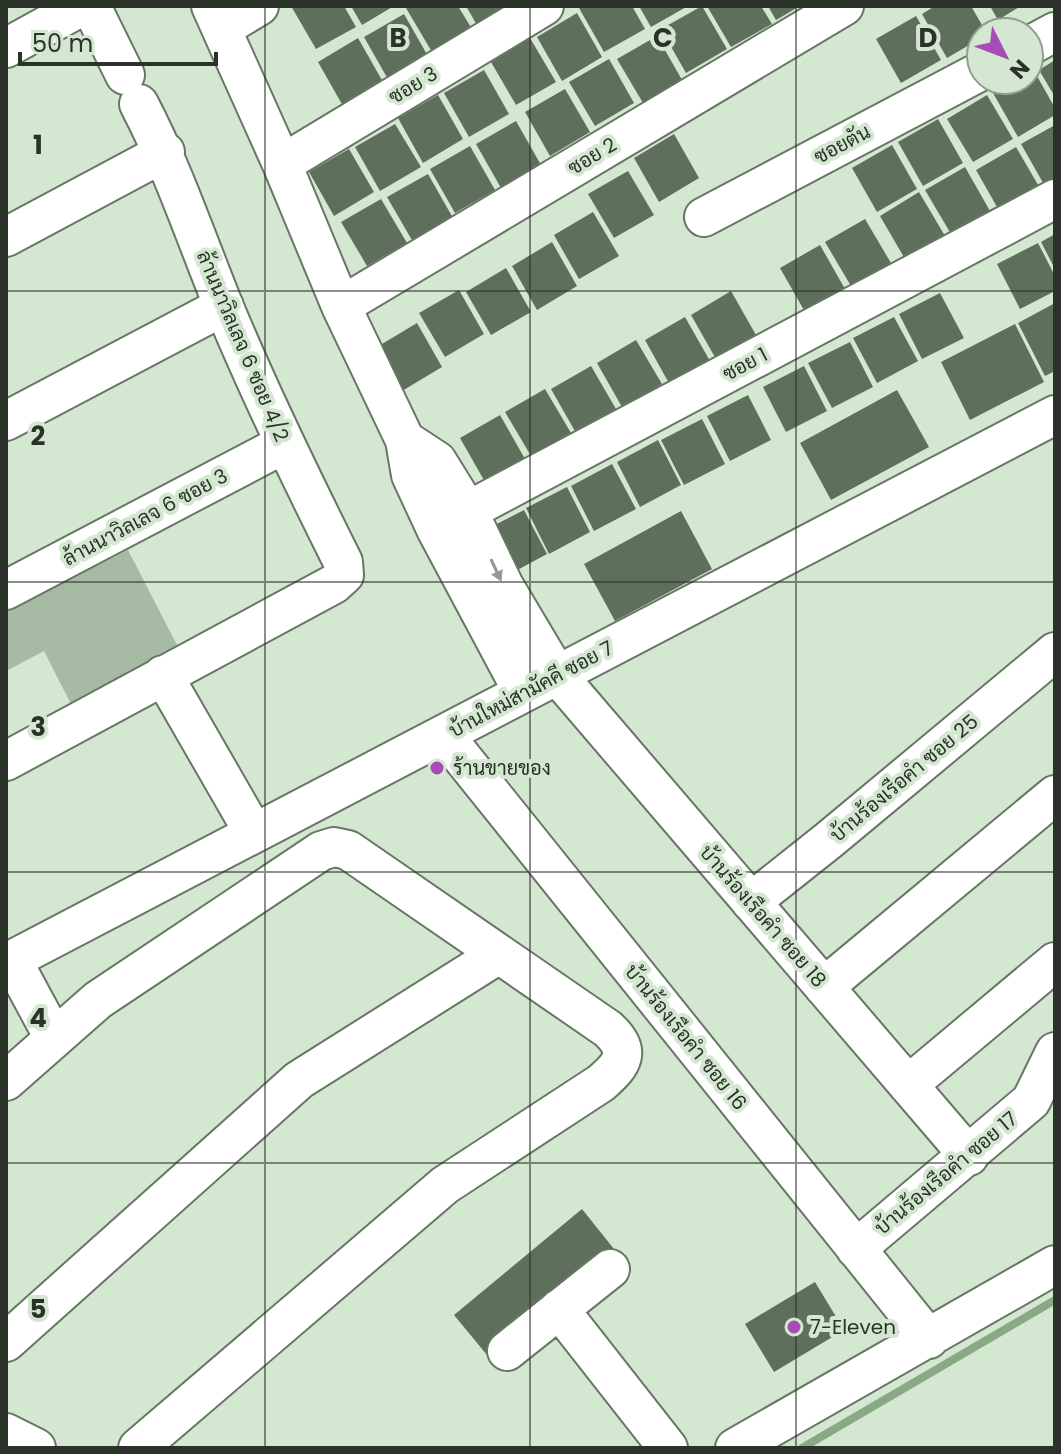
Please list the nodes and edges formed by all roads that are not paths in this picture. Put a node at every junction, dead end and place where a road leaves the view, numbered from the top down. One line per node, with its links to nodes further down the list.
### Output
1 (82, 6): 7 (street)
2 (91, 6): 9 (street, ล้านนาวิลเลจ 6 ซอย 4/2)
3 (259, 6): 6 (street)
4 (544, 6): 10 (street, ซอย 3)
5 (844, 6): 15 (street, ซอย 2)
6 (216, 17): 10 (street)
7 (6, 48)
8 (965, 79): 12 (street, ซอยตัน)
9 (165, 152): 13 (street); 14 (street, ล้านนาวิลเลจ 6 ซอย 4/2)
10 (282, 164): 15 (street)
11 (1055, 199): 19 (street, ซอย 1)
12 (704, 217)
13 (6, 237)
14 (224, 306): 17 (street); 18 (street, ล้านนาวิลเลจ 6 ซอย 4/2)
15 (341, 306): 19 (street)
16 (1055, 415): 23 (street, บ้านใหม่สามัคคี ซอย 7)
17 (6, 421)
18 (284, 444): 20 (street, ล้านนาวิลเลจ 6 ซอย 3); 22 (street, ล้านนาวิลเลจ 6 ซอย 4/2)
19 (452, 520): 23 (street, บ้านร้องเรือคำ ซอย 18, one-way to 23); 24 (street)
20 (6, 590)
21 (1055, 652): 29 (street, บ้านร้องเรือคำ ซอย 25)
22 (163, 675): 26 (street); 28 (street)
23 (557, 675): 24 (street, บ้านใหม่สามัคคี ซอย 7); 29 (street, บ้านร้องเรือคำ ซอย 18)
24 (523, 692): 25 (street, บ้านใหม่สามัคคี ซอย 7)
25 (444, 735): 28 (street, บ้านใหม่สามัคคี ซอย 7); 39 (street, บ้านร้องเรือคำ ซอย 16)
26 (6, 761)
27 (1055, 795): 33 (street)
28 (254, 833): 32 (street, บ้านใหม่สามัคคี ซอย 7)
29 (751, 902): 33 (street, บ้านร้องเรือคำ ซอย 18)
30 (499, 954): 34 (street); 44 (street); 48 (street)
31 (1055, 962): 37 (street)
32 (8, 973): 34 (street)
33 (824, 987): 37 (street, บ้านร้องเรือคำ ซอย 18)
34 (47, 1045): 36 (street)
35 (1055, 1052): 38 (street, บ้านร้องเรือคำ ซอย 17)
36 (6, 1081)
37 (908, 1085): 38 (street, บ้านร้องเรือคำ ซอย 18)
38 (969, 1156): 39 (street, บ้านร้องเรือคำ ซอย 17)
39 (856, 1249): 43 (street, บ้านร้องเรือคำ ซอย 16)
40 (1055, 1265): 43 (street)
41 (610, 1269): 42 (street)
42 (559, 1309): 45 (street); 49 (street)
43 (929, 1339): 50 (street)
44 (6, 1342)
45 (507, 1351)
46 (6, 1433): 47 (street)
47 (36, 1448)
48 (138, 1448)
49 (668, 1448)
50 (735, 1448)

